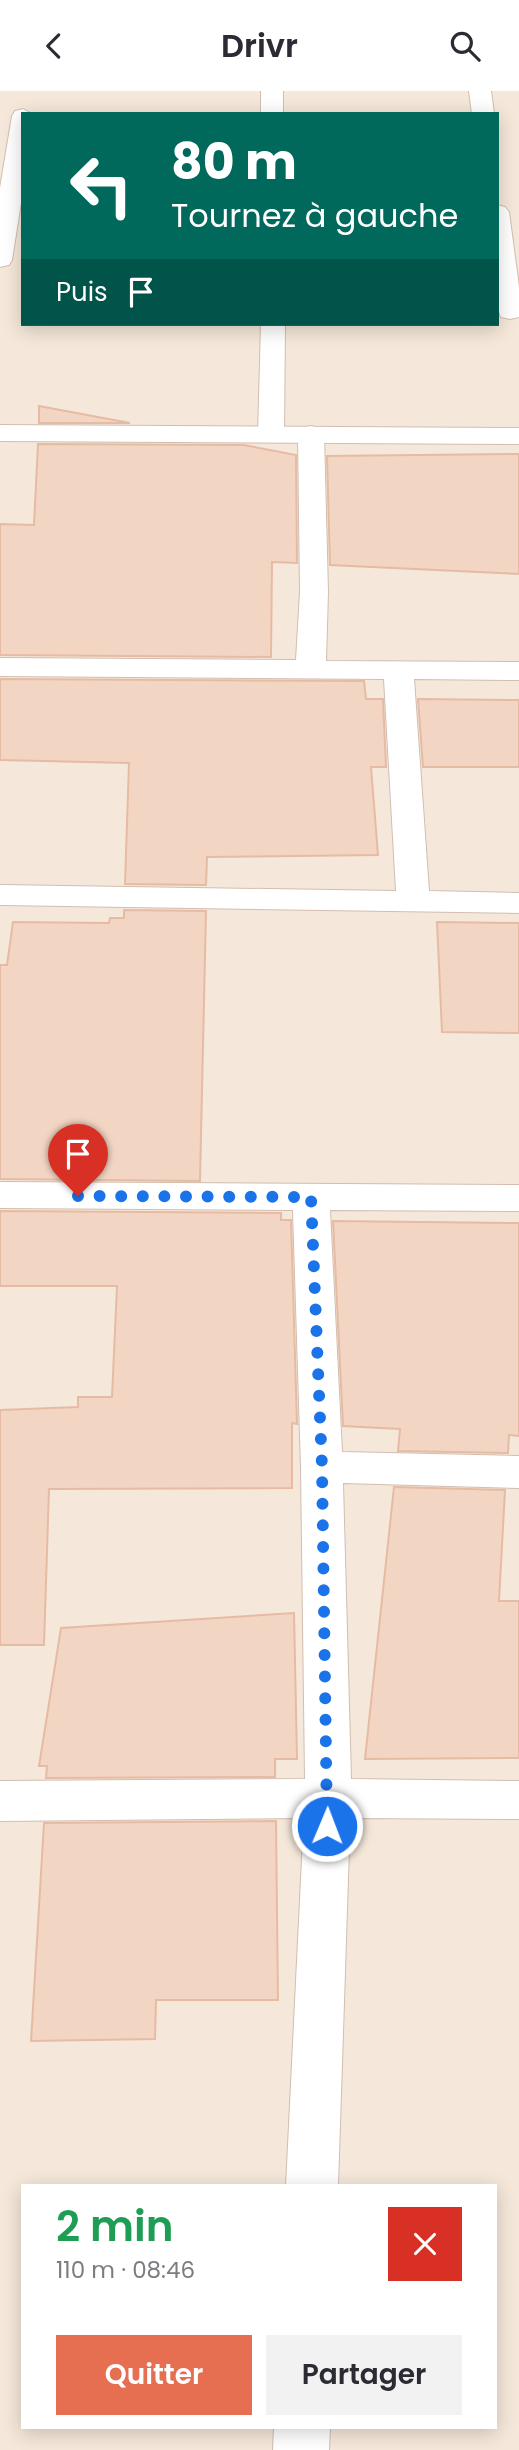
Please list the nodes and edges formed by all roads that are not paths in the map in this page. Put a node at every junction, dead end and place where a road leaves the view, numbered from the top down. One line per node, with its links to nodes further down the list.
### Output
1 (28, 91): 4 (street)
2 (272, 91): 5 (street)
3 (480, 91): 6 (street)
4 (24, 112)
5 (272, 112)
6 (483, 112)
7 (21, 131): 9 (street)
8 (499, 229): 10 (street)
9 (0, 260)
10 (509, 312)
11 (273, 326): 13 (street)
12 (0, 433): 13 (street)
13 (271, 434): 14 (street)
14 (311, 434): 15 (street); 17 (street)
15 (519, 436)
16 (0, 667): 17 (street)
17 (311, 668): 18 (street)
18 (398, 669): 19 (street); 21 (street)
19 (519, 671)
20 (0, 895): 21 (street)
21 (413, 903): 22 (street)
22 (519, 903)
23 (0, 1195): 24 (street)
24 (311, 1197): 25 (street); 26 (street)
25 (519, 1198)
26 (322, 1467): 27 (street); 28 (street)
27 (519, 1472)
28 (328, 1798): 29 (street); 30 (street); 31 (street)
29 (519, 1800)
30 (0, 1801)
31 (312, 2184)
32 (302, 2429): 33 (street)
33 (301, 2450)

